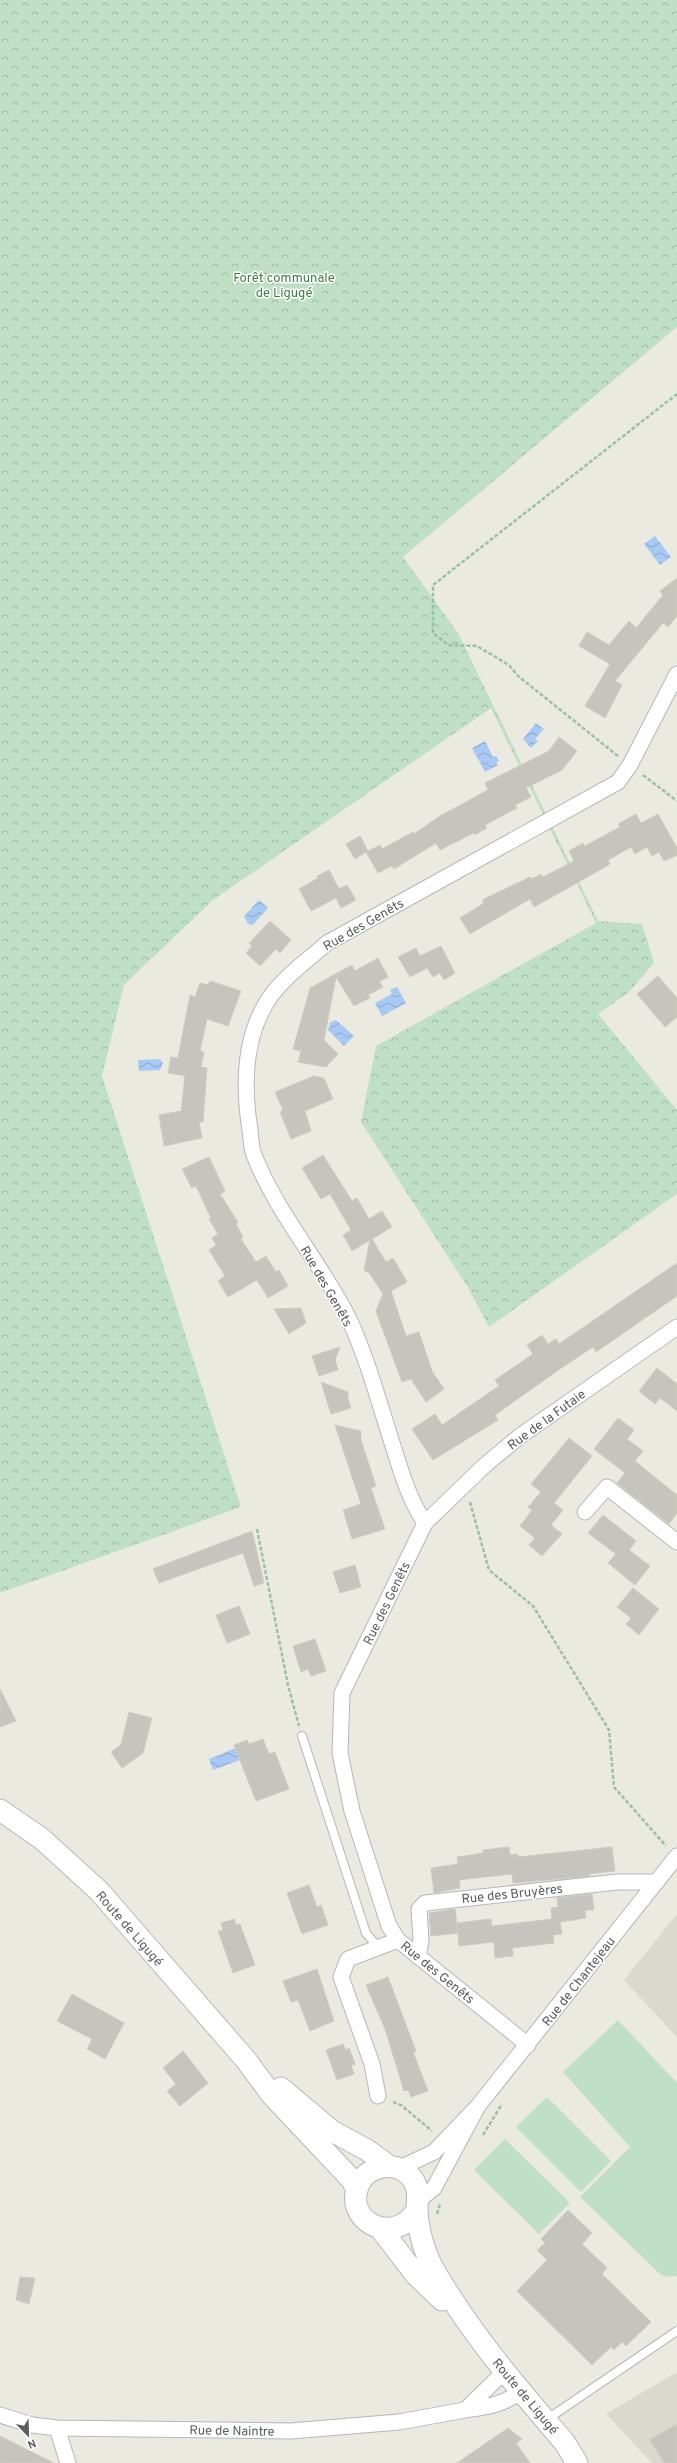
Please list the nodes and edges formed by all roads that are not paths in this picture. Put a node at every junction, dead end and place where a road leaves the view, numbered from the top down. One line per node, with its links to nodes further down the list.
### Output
1 (677, 674): 4 (street, Rue des Genêts)
2 (677, 1327): 4 (street, Rue de la Futaie)
3 (585, 1512): 5 (street)
4 (425, 1523): 10 (street, Rue des Genêts)
5 (677, 1542)
6 (302, 1736): 11 (lane)
7 (0, 1810): 14 (street, Route de Ligugé)
8 (676, 1856): 9 (street, Rue de Chantejeau)
9 (656, 1882): 12 (street, Rue des Bruyères); 13 (street, Rue de Chantejeau)
10 (398, 1940): 11 (street); 12 (street, Rue des Genêts)
11 (378, 1947): 15 (street)
12 (418, 1957): 13 (street, Rue des Genêts)
13 (528, 2045): 16 (street, Rue de Chantejeau)
14 (246, 2060): 17 (street, Route de Ligugé); 18 (street, Route de Ligugé)
15 (378, 2096)
16 (478, 2106): 17 (street, Rue de Chantejeau); 19 (street, Rue de Chantejeau)
17 (394, 2167): 18 (street); 19 (street, Route de Ligugé)
18 (357, 2190): 20 (street, Route de Ligugé)
19 (418, 2205): 20 (street); 21 (street, Route de Ligugé)
20 (380, 2228): 21 (street, Route de Ligugé)
21 (472, 2331): 23 (street, Route de Ligugé)
22 (677, 2331): 27 (lane)
23 (505, 2371): 24 (street, Route de Ligugé); 25 (street)
24 (521, 2391): 25 (street, Rue de Naintre); 27 (street, Route de Ligugé)
25 (464, 2410): 28 (street, Rue de Naintre)
26 (0, 2415): 28 (street, Rue de Naintre)
27 (546, 2420): 30 (street, Route de Ligugé)
28 (56, 2428): 29 (street)
29 (68, 2463)
30 (577, 2463)

